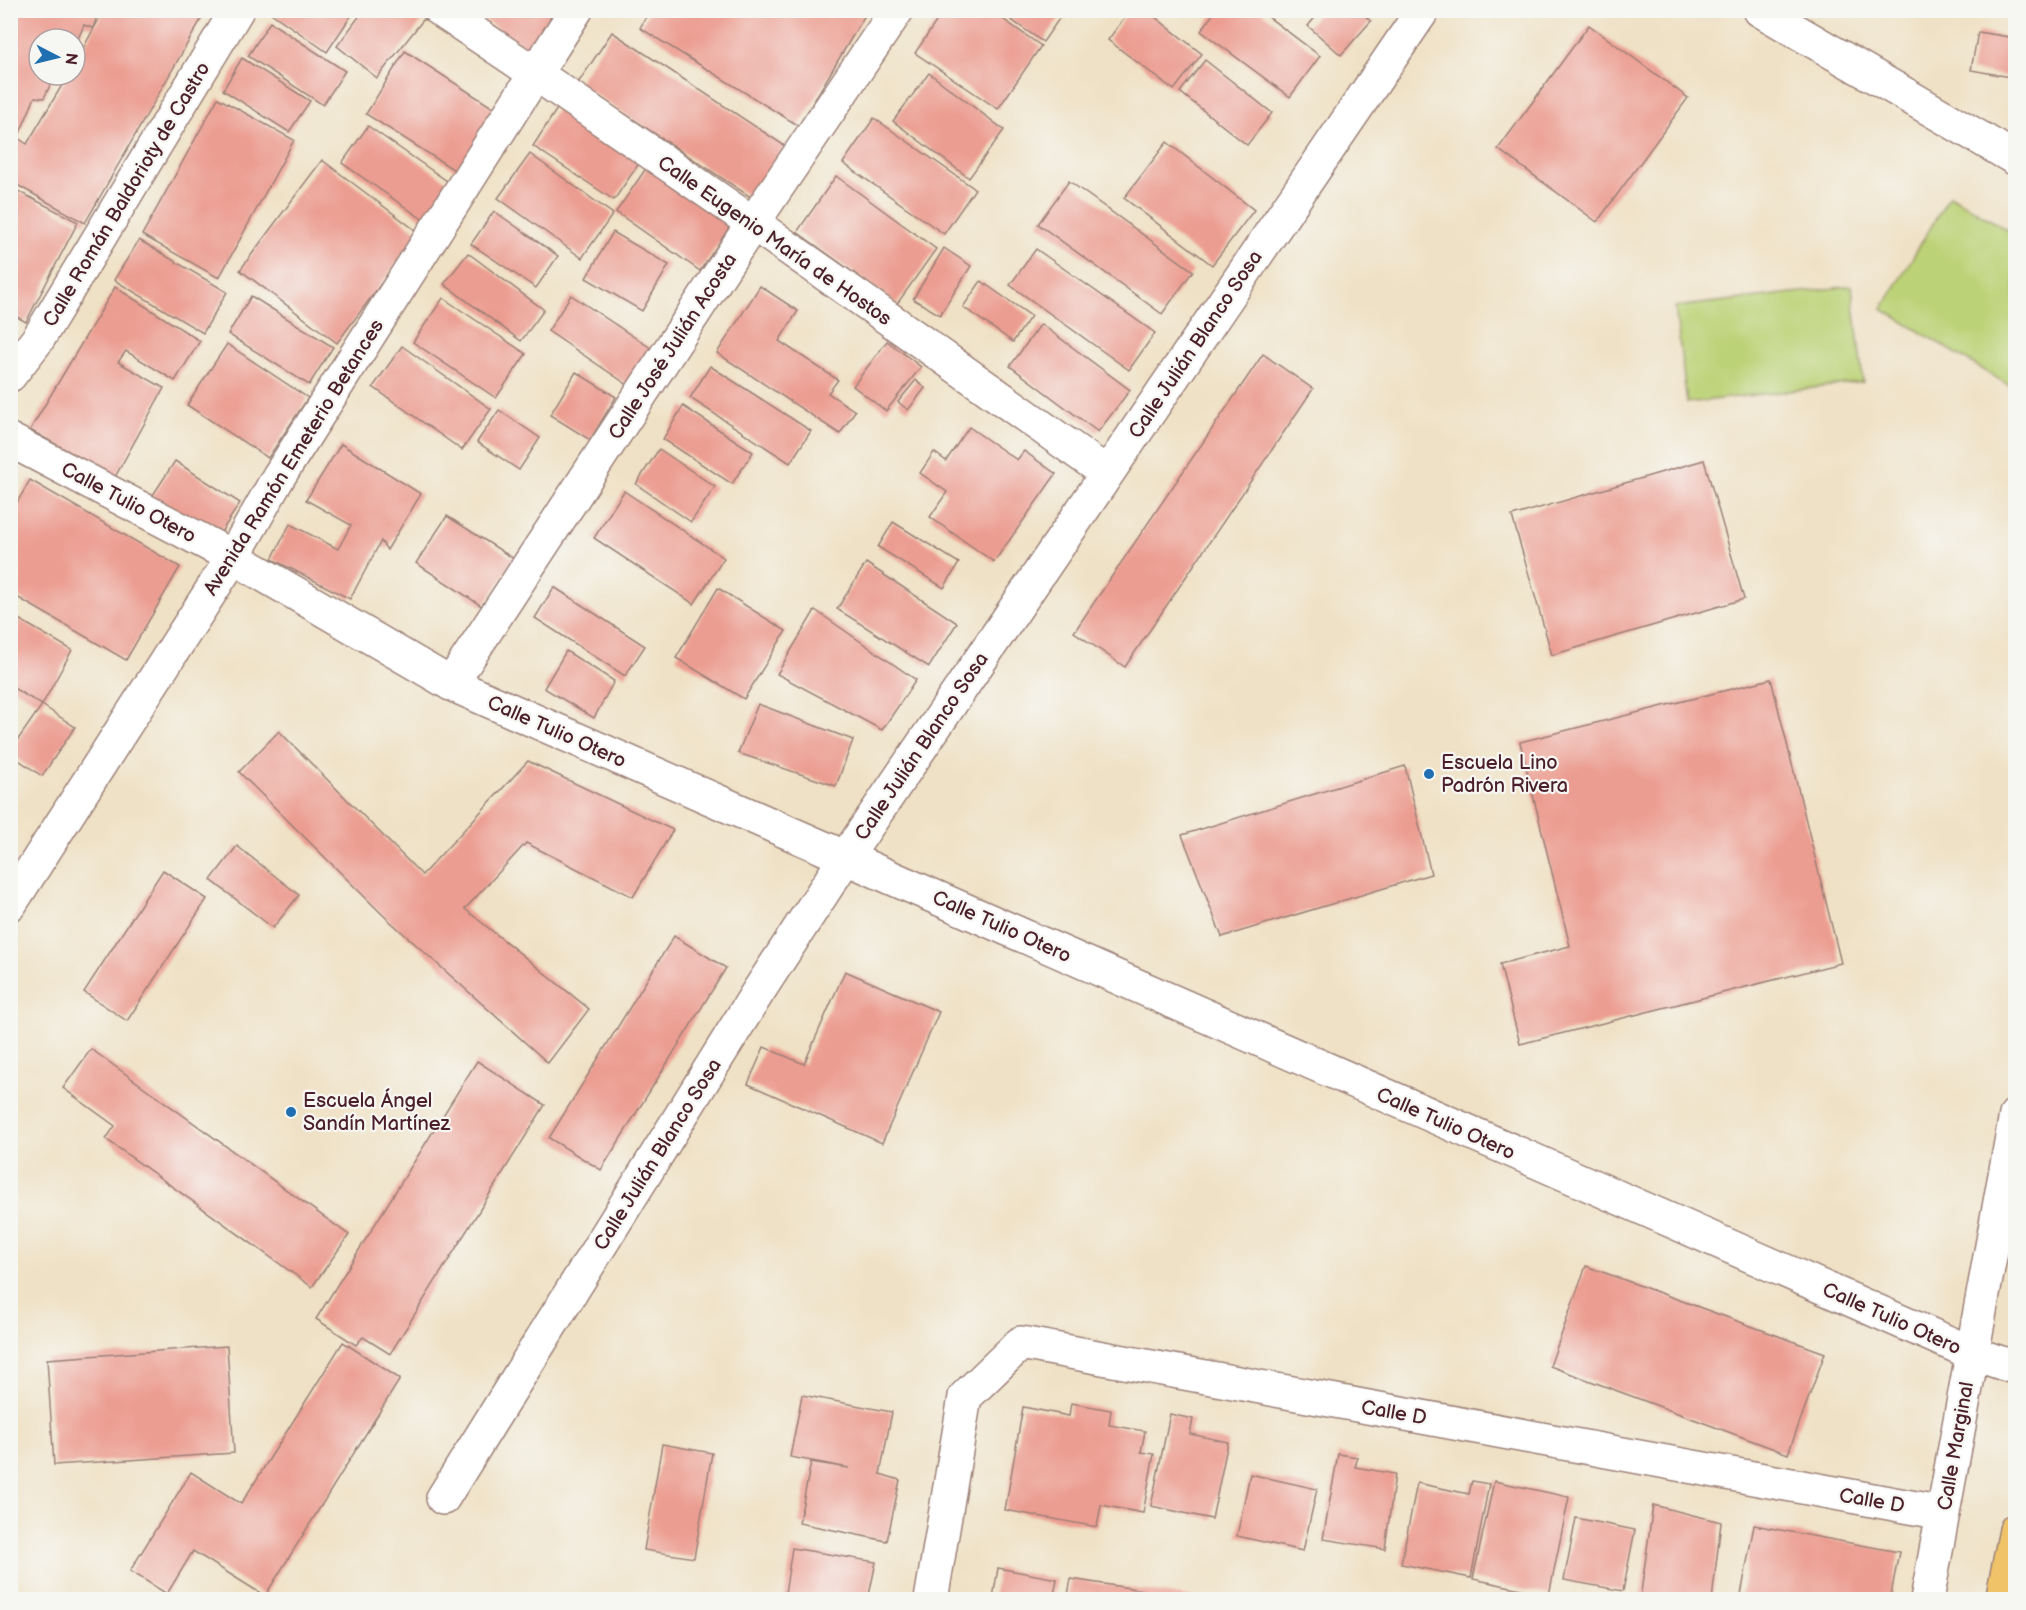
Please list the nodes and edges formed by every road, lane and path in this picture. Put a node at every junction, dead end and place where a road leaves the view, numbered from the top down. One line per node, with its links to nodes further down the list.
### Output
1 (237, 10): 10 (street, Calle Román Baldorioty de Castro)
2 (440, 10): 7 (street, Calle Eugenio María de Hostos)
3 (576, 10): 7 (street, Avenida Ramón Emeterio Betances)
4 (897, 10): 9 (street, Calle José Julián Acosta)
5 (1423, 10): 12 (street, Calle Julián Blanco Sosa)
6 (1760, 10): 8 (street)
7 (536, 73): 9 (street, Calle Eugenio María de Hostos); 13 (street, Avenida Ramón Emeterio Betances)
8 (2016, 159)
9 (753, 224): 12 (street, Calle Eugenio María de Hostos); 14 (street, Calle José Julián Acosta)
10 (10, 375)
11 (10, 440): 13 (street, Calle Tulio Otero)
12 (1107, 473): 15 (street, Calle Julián Blanco Sosa)
13 (233, 557): 14 (street, Calle Tulio Otero); 16 (street, Avenida Ramón Emeterio Betances)
14 (451, 684): 15 (street, Calle Tulio Otero)
15 (846, 857): 18 (street, Calle Tulio Otero); 20 (street, Calle Julián Blanco Sosa)
16 (10, 904)
17 (2016, 1115): 18 (street, Calle Marginal)
18 (1972, 1353): 19 (street, Calle Tulio Otero); 21 (street, Calle Marginal)
19 (2016, 1368)
20 (443, 1497)
21 (1943, 1513): 23 (street, Calle D); 24 (street, Calle Marginal)
22 (2016, 1530): 25 (main road)
23 (931, 1599)
24 (1927, 1599)
25 (2002, 1599)

